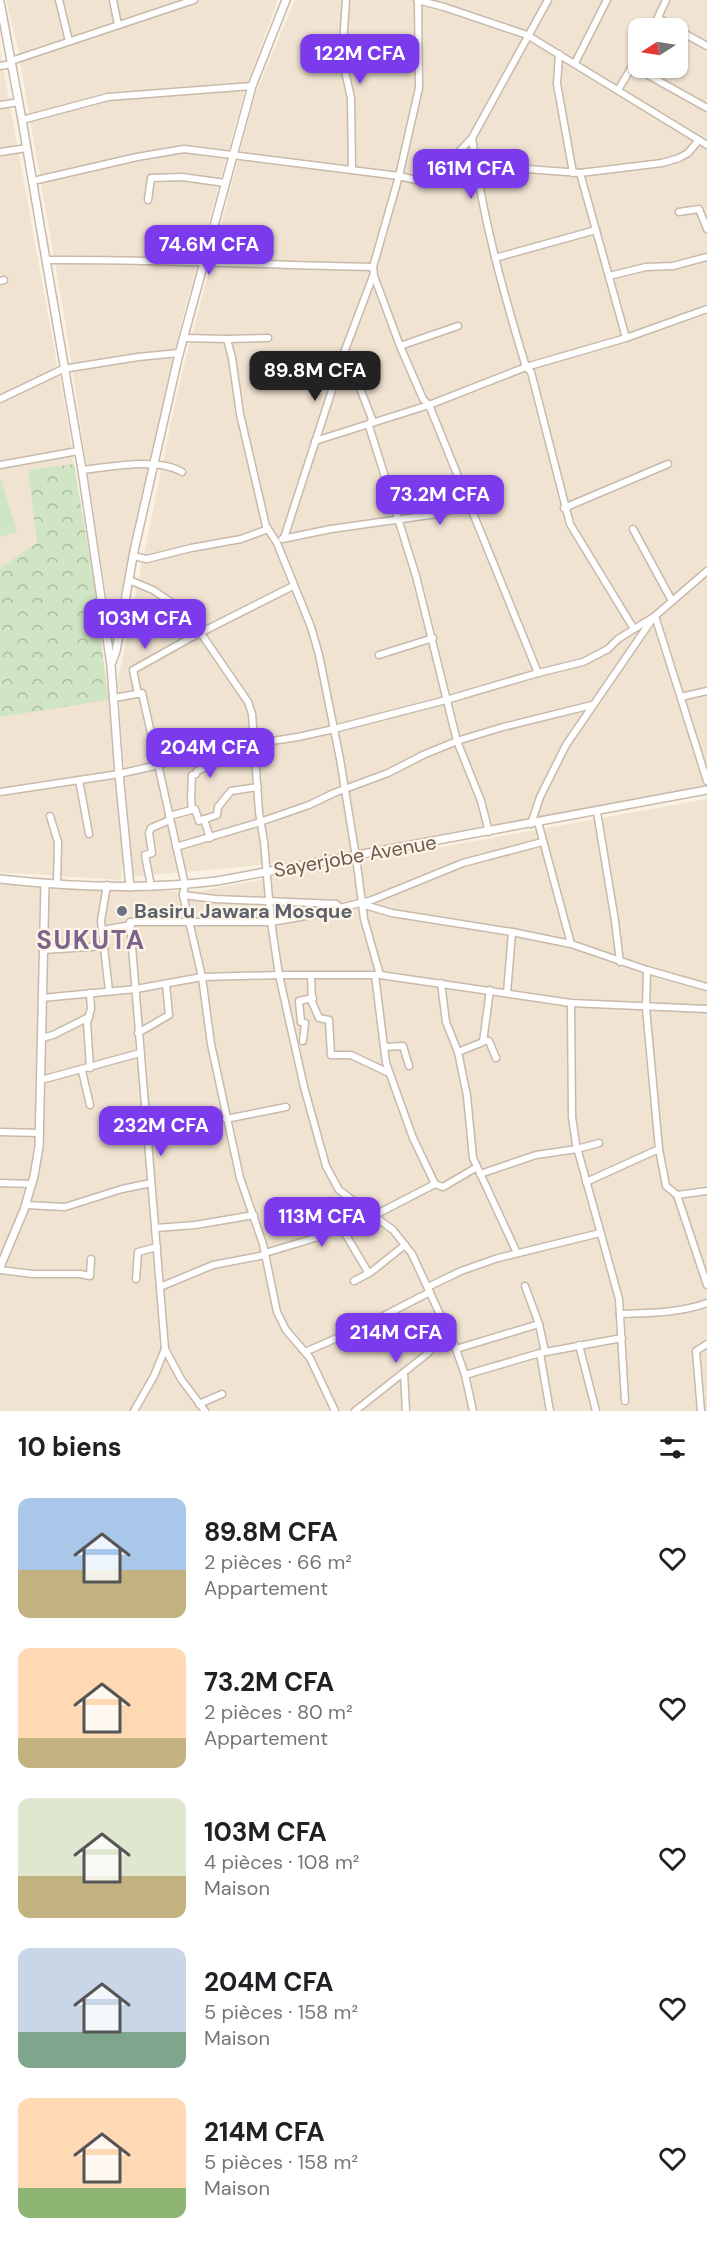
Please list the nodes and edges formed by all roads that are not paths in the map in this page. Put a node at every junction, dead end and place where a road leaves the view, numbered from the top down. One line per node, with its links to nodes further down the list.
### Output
1 (59, 0): 18 (street)
2 (112, 0): 15 (street)
3 (166, 0): 13 (street)
4 (194, 0): 13 (street)
5 (286, 0): 26 (street)
6 (346, 0): 40 (street)
7 (417, 0): 11 (street); 42 (street)
8 (548, 0): 16 (street)
9 (606, 0): 22 (street)
10 (666, 0): 14 (street)
11 (426, 1): 16 (street)
12 (0, 2): 21 (street)
13 (168, 9): 15 (street)
14 (658, 18)
15 (118, 25): 18 (street)
16 (527, 35): 20 (street); 33 (street)
17 (688, 35): 19 (street)
18 (69, 41): 21 (street)
19 (707, 46)
20 (559, 54): 22 (street); 41 (street)
21 (12, 62): 23 (street); 29 (street)
22 (575, 63): 27 (street)
23 (0, 66)
24 (628, 73): 27 (street)
25 (654, 78): 31 (street)
26 (252, 86): 32 (street); 38 (street)
27 (618, 90): 34 (street)
28 (707, 98): 31 (street)
29 (19, 102): 30 (street); 32 (street)
30 (0, 105)
31 (705, 106)
32 (22, 120): 36 (street)
33 (472, 138): 39 (street); 42 (street)
34 (699, 140): 35 (street); 41 (street)
35 (707, 145)
36 (27, 148): 37 (street); 43 (street)
37 (0, 152)
38 (231, 156): 40 (street); 43 (street); 44 (street)
39 (476, 165): 41 (street); 50 (street)
40 (352, 170): 42 (street)
41 (576, 173): 48 (street)
42 (399, 176): 53 (street)
43 (33, 181): 51 (street)
44 (225, 183): 45 (street); 52 (street)
45 (148, 200)
46 (679, 212): 47 (street)
47 (707, 229)
48 (596, 230): 50 (street); 55 (street)
49 (707, 257): 55 (street)
50 (495, 258): 65 (street)
51 (46, 260): 52 (street); 66 (street)
52 (204, 264): 53 (street); 58 (street)
53 (373, 267): 54 (street)
54 (374, 276): 62 (street); 63 (street)
55 (609, 276): 60 (street)
56 (707, 309): 60 (street)
57 (458, 326): 62 (street)
58 (183, 338): 61 (street); 64 (street)
59 (268, 338): 61 (street)
60 (626, 338): 65 (street)
61 (227, 339): 80 (street)
62 (400, 346): 68 (street)
63 (345, 350): 69 (street); 70 (street)
64 (179, 353): 66 (street); 72 (street)
65 (526, 367): 68 (street); 78 (street)
66 (63, 369): 67 (street); 71 (street)
67 (0, 399)
68 (429, 405): 69 (street); 77 (street)
69 (369, 426): 70 (street); 79 (street)
70 (315, 441): 82 (street)
71 (78, 451): 74 (street); 75 (street)
72 (155, 464): 75 (street); 76 (street); 84 (street)
73 (668, 464): 78 (street)
74 (0, 465)
75 (82, 470): 94 (street)
76 (182, 472)
77 (468, 497): 79 (street); 95 (street)
78 (564, 508): 90 (street)
79 (399, 521): 82 (street); 92 (street)
80 (268, 529): 83 (street); 84 (street)
81 (633, 529): 88 (street)
82 (284, 538): 83 (street)
83 (277, 543): 87 (street)
84 (133, 556): 86 (street)
85 (707, 571): 88 (street)
86 (129, 580): 91 (street); 94 (street)
87 (293, 585): 91 (street); 102 (street)
88 (672, 601): 89 (street)
89 (655, 616): 90 (street); 98 (street); 101 (street)
90 (634, 629): 95 (street)
91 (202, 633): 97 (street); 104 (street)
92 (433, 638): 93 (street); 100 (street)
93 (379, 655)
94 (111, 665): 99 (street)
95 (538, 673): 100 (street)
96 (707, 691): 98 (street)
97 (138, 694): 99 (street); 106 (street)
98 (681, 697): 109 (street)
99 (114, 698): 107 (street)
100 (446, 700): 102 (street); 103 (street)
101 (592, 705): 103 (street); 120 (street)
102 (334, 729): 104 (street); 111 (street)
103 (457, 741): 111 (street); 121 (street)
104 (254, 744): 105 (street); 110 (street)
105 (201, 752): 106 (street); 114 (street)
106 (158, 765): 107 (street); 117 (street)
107 (119, 774): 108 (street); 134 (street)
108 (79, 780): 113 (street); 122 (street)
109 (707, 781)
110 (258, 787): 118 (street); 119 (street)
111 (345, 789): 119 (street); 126 (street)
112 (707, 790): 115 (street, Sayerjobe Avenue)
113 (0, 792)
114 (192, 810): 117 (street); 118 (street)
115 (597, 812): 120 (street, Sayerjobe Avenue); 147 (street)
116 (50, 816): 130 (street)
117 (170, 818): 125 (street); 133 (street)
118 (204, 819): 123 (street)
119 (260, 822): 123 (street); 127 (street)
120 (534, 823): 121 (street, Sayerjobe Avenue); 124 (street)
121 (489, 832): 126 (street, Sayerjobe Avenue)
122 (89, 834)
123 (210, 838): 125 (street)
124 (542, 842): 137 (street); 144 (street)
125 (176, 847): 132 (street)
126 (356, 857): 127 (street, Sayerjobe Avenue); 137 (street)
127 (267, 873): 132 (street, Sayerjobe Avenue); 136 (street)
128 (0, 879): 129 (street, Sayerjobe Avenue)
129 (45, 884): 130 (street, Sayerjobe Avenue); 146 (street)
130 (57, 884): 131 (street, Sayerjobe Avenue)
131 (106, 885): 134 (street, Sayerjobe Avenue); 142 (street)
132 (184, 885): 133 (street, Sayerjobe Avenue); 135 (street)
133 (151, 886): 134 (street, Sayerjobe Avenue)
134 (130, 887)
135 (183, 895): 136 (street); 140 (street)
136 (268, 901): 138 (street); 139 (street)
137 (361, 904): 138 (street); 143 (street); 151 (street)
138 (340, 908): 139 (street)
139 (271, 922): 140 (street); 149 (street)
140 (189, 923): 141 (street); 152 (street)
141 (131, 925): 142 (street); 156 (street)
142 (103, 930): 145 (street)
143 (512, 932): 144 (street); 160 (street)
144 (571, 944): 147 (street)
145 (104, 946): 146 (street); 158 (street)
146 (43, 950): 161 (street)
147 (620, 962): 148 (street)
148 (647, 970): 155 (street); 164 (street)
149 (279, 975): 150 (street); 152 (street); 197 (street)
150 (311, 975): 151 (street); 162 (street)
151 (378, 975): 153 (street); 171 (street)
152 (202, 977): 154 (street); 182 (street)
153 (441, 983): 157 (street); 172 (street)
154 (166, 984): 156 (street); 167 (street)
155 (707, 987)
156 (136, 989): 158 (street); 167 (street)
157 (490, 990): 160 (street); 169 (street)
158 (109, 991): 159 (street)
159 (90, 993): 161 (street); 166 (street)
160 (507, 993): 163 (street)
161 (42, 998): 168 (street)
162 (313, 998): 170 (street); 178 (street)
163 (571, 1003): 164 (street); 186 (street)
164 (646, 1008): 165 (street); 187 (street)
165 (707, 1009)
166 (89, 1017): 168 (street); 176 (street)
167 (138, 1033): 173 (street)
168 (42, 1038): 179 (street)
169 (483, 1040): 172 (street); 174 (street)
170 (303, 1041)
171 (384, 1047): 175 (street); 178 (street)
172 (458, 1052): 188 (street)
173 (140, 1053): 176 (street); 191 (street)
174 (496, 1058)
175 (409, 1066)
176 (90, 1068): 177 (street)
177 (82, 1071): 179 (street); 180 (street)
178 (389, 1073): 193 (street)
179 (42, 1080): 184 (street)
180 (90, 1105)
181 (286, 1107): 182 (street)
182 (226, 1119): 198 (street)
183 (0, 1132): 184 (street)
184 (40, 1133): 192 (street)
185 (599, 1143): 186 (street)
186 (577, 1149): 188 (street); 189 (street)
187 (658, 1149): 189 (street); 195 (street)
188 (478, 1171): 193 (street); 205 (street)
189 (586, 1182): 202 (street)
190 (0, 1183): 192 (street)
191 (151, 1183): 196 (street); 201 (street)
192 (32, 1184): 196 (street)
193 (435, 1184): 199 (street)
194 (707, 1191): 195 (street)
195 (677, 1195): 209 (street)
196 (26, 1205): 208 (street)
197 (362, 1208): 199 (street); 200 (street)
198 (254, 1215): 201 (street); 206 (street)
199 (373, 1216): 203 (street)
200 (340, 1226): 206 (street); 210 (street)
201 (156, 1228): 204 (street)
202 (600, 1233): 205 (street); 218 (street)
203 (405, 1245): 210 (street); 216 (street)
204 (157, 1247): 211 (street); 215 (street)
205 (517, 1253): 216 (street)
206 (265, 1254): 215 (street); 226 (street)
207 (90, 1259): 208 (street)
208 (0, 1265)
209 (703, 1265): 213 (street)
210 (368, 1272): 212 (street)
211 (136, 1279)
212 (354, 1281)
213 (707, 1285)
214 (525, 1286): 219 (street)
215 (160, 1287): 224 (street)
216 (429, 1290): 220 (street); 226 (street)
217 (707, 1303): 218 (street)
218 (620, 1314): 221 (street)
219 (538, 1324): 225 (street); 227 (street)
220 (448, 1328): 225 (street); 228 (street)
221 (622, 1338): 223 (street); 231 (street)
222 (707, 1344): 241 (street)
223 (579, 1345): 227 (street); 240 (street)
224 (165, 1349): 232 (street); 233 (street)
225 (456, 1349): 229 (street)
226 (304, 1352): 235 (street)
227 (543, 1353): 229 (street); 239 (street)
228 (404, 1373): 236 (street); 237 (street)
229 (465, 1375): 238 (street)
230 (222, 1394): 232 (street)
231 (625, 1401)
232 (199, 1404): 234 (street)
233 (134, 1411)
234 (205, 1411)
235 (335, 1411)
236 (355, 1411)
237 (406, 1411)
238 (473, 1411)
239 (550, 1411)
240 (596, 1411)
241 (701, 1411)

